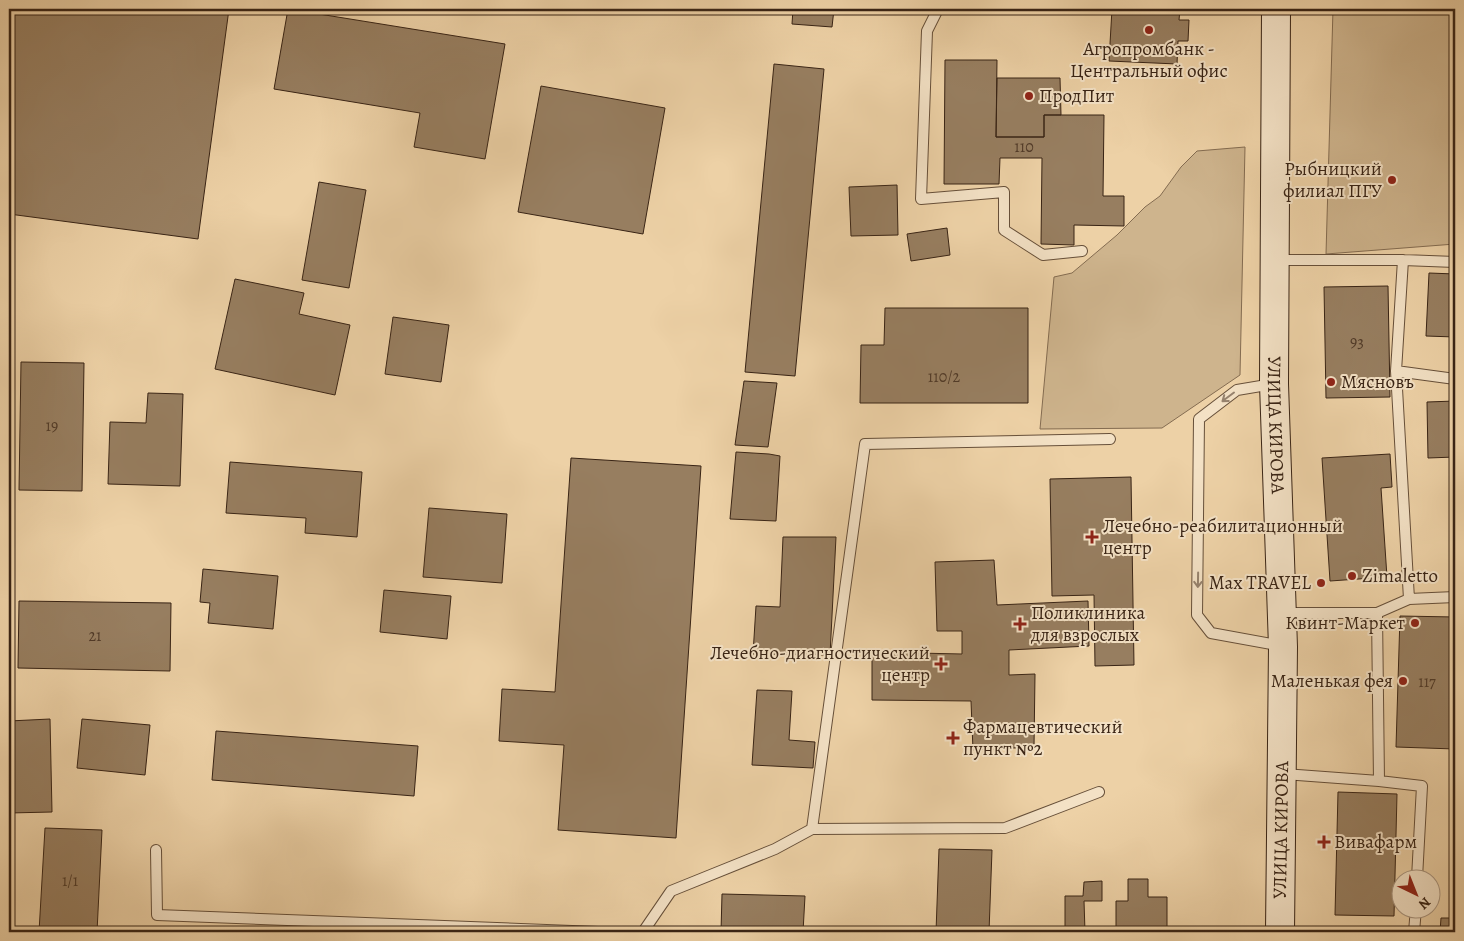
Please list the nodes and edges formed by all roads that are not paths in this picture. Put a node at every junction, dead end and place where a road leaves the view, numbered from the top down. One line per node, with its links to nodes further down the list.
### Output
1 (938, 9): 3 (lane)
2 (1276, 9): 4 (main road, УЛИЦА КИРОВА)
3 (1082, 251)
4 (1276, 260): 5 (lane); 9 (main road, УЛИЦА КИРОВА)
5 (1403, 260): 6 (lane); 7 (lane)
6 (1455, 262)
7 (1396, 371): 8 (lane); 12 (lane)
8 (1455, 379)
9 (1274, 384): 13 (main road, УЛИЦА КИРОВА); 15 (lane, one-way to 15)
10 (1110, 439): 19 (lane)
11 (1455, 597): 12 (lane)
12 (1409, 599): 14 (lane)
13 (1282, 613): 14 (lane); 15 (main road, УЛИЦА КИРОВА)
14 (1377, 613): 17 (lane)
15 (1283, 647): 16 (main road, УЛИЦА КИРОВА)
16 (1282, 774): 17 (lane); 25 (main road, УЛИЦА КИРОВА)
17 (1379, 781): 21 (lane)
18 (1099, 792): 19 (lane)
19 (812, 829): 24 (lane)
20 (156, 850): 23 (lane)
21 (1418, 868)
22 (1415, 918): 26 (lane)
23 (598, 932)
24 (643, 932)
25 (1280, 932)
26 (1414, 932)

